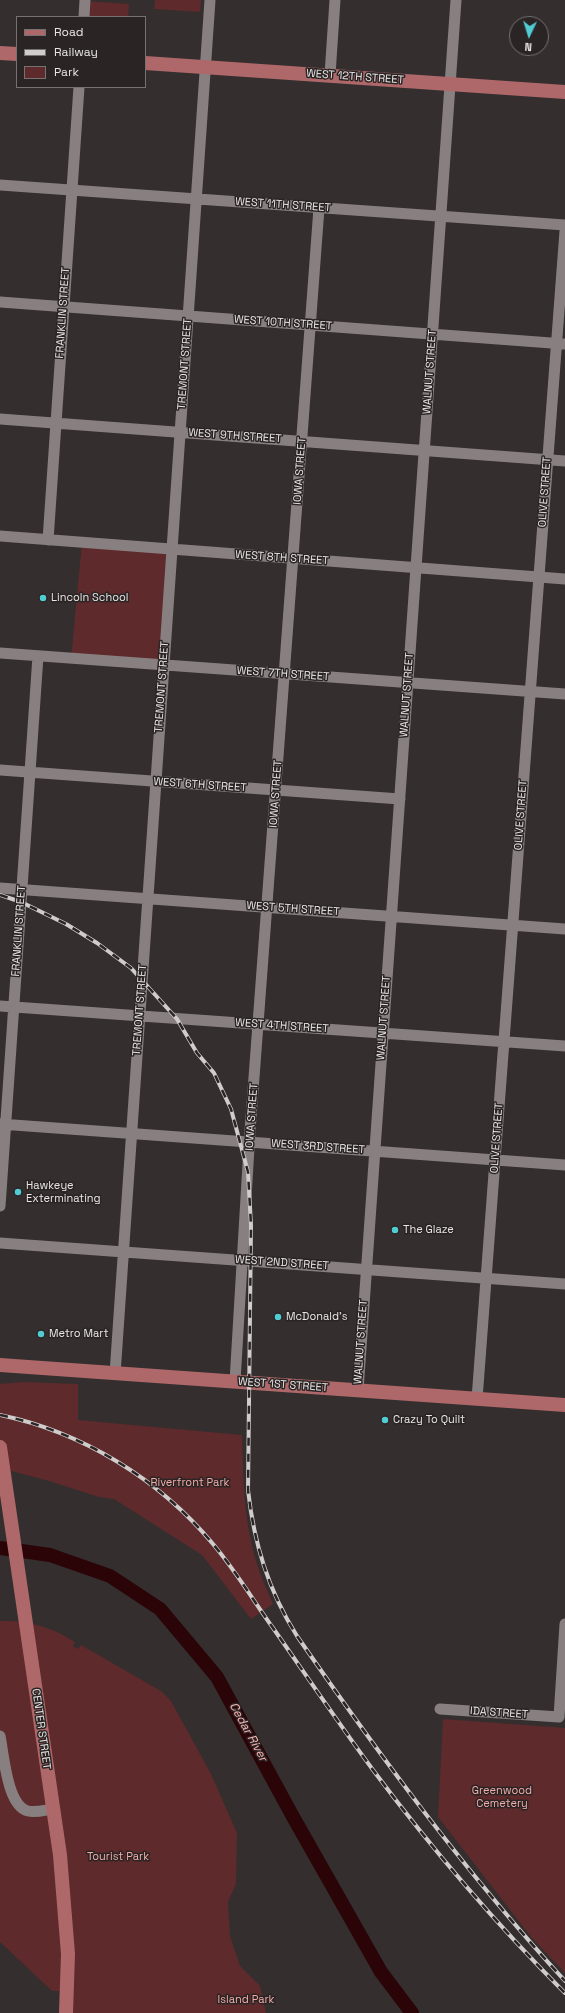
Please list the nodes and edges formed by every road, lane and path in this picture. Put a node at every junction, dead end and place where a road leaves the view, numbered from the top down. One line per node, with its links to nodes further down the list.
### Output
1 (85, 0): 5 (street)
2 (210, 0): 9 (street, TREMONT STREET)
3 (335, 0): 10 (street)
4 (456, 0): 11 (street, WALNUT STREET)
5 (84, 16)
6 (0, 53): 7 (main road)
7 (16, 54)
8 (146, 63): 9 (main road, WEST 12TH STREET)
9 (206, 67): 10 (main road, WEST 12TH STREET); 16 (street, TREMONT STREET)
10 (330, 75): 11 (main road, WEST 12TH STREET)
11 (450, 84): 13 (main road, WEST 12TH STREET); 18 (street, WALNUT STREET)
12 (79, 88): 15 (street, FRANKLIN STREET)
13 (565, 92)
14 (0, 185): 15 (street, WEST 11TH STREET)
15 (72, 190): 16 (street, WEST 11TH STREET); 22 (street, FRANKLIN STREET)
16 (197, 199): 17 (street, WEST 11TH STREET); 23 (street, TREMONT STREET)
17 (319, 208): 18 (street, WEST 11TH STREET); 24 (street, IOWA STREET)
18 (441, 216): 19 (street, WEST 11TH STREET); 25 (street, WALNUT STREET)
19 (565, 225)
20 (565, 231): 26 (street, OLIVE STREET)
21 (0, 302): 22 (street, WEST 10TH STREET)
22 (64, 307): 23 (street, WEST 10TH STREET); 28 (street, FRANKLIN STREET)
23 (188, 316): 24 (street, WEST 10TH STREET); 29 (street, TREMONT STREET)
24 (310, 325): 25 (street, WEST 10TH STREET); 30 (street, IOWA STREET)
25 (432, 334): 26 (street, WEST 10TH STREET); 31 (street, WALNUT STREET)
26 (561, 344): 32 (street, OLIVE STREET)
27 (0, 418): 28 (street, WEST 9TH STREET)
28 (56, 423): 29 (street, WEST 9TH STREET); 35 (street, FRANKLIN STREET)
29 (180, 432): 30 (street, WEST 9TH STREET); 36 (street, TREMONT STREET)
30 (302, 441): 31 (street, WEST 9TH STREET); 37 (street, IOWA STREET)
31 (424, 451): 32 (street, WEST 9TH STREET); 38 (street, WALNUT STREET)
32 (548, 460): 33 (street, WEST 9TH STREET); 39 (street, OLIVE STREET)
33 (565, 461)
34 (0, 536): 35 (street, WEST 8TH STREET)
35 (48, 540): 36 (street, WEST 8TH STREET)
36 (172, 549): 37 (street, WEST 8TH STREET); 43 (street, TREMONT STREET)
37 (293, 558): 38 (street, WEST 8TH STREET); 44 (street, IOWA STREET)
38 (416, 568): 39 (street, WEST 8TH STREET); 45 (street, WALNUT STREET)
39 (539, 577): 40 (street, WEST 8TH STREET); 46 (street, OLIVE STREET)
40 (565, 579)
41 (0, 653): 42 (street, WEST 7TH STREET)
42 (38, 656): 43 (street, WEST 7TH STREET); 49 (street, FRANKLIN STREET)
43 (164, 665): 44 (street, WEST 7TH STREET); 50 (street, TREMONT STREET)
44 (285, 674): 45 (street, WEST 7TH STREET); 51 (street, IOWA STREET)
45 (408, 683): 46 (street, WEST 7TH STREET); 52 (street, WALNUT STREET)
46 (530, 692): 47 (street, WEST 7TH STREET); 58 (street, OLIVE STREET)
47 (565, 694)
48 (0, 770): 49 (street, WEST 6TH STREET)
49 (30, 772): 50 (street, WEST 6TH STREET); 54 (street, FRANKLIN STREET)
50 (155, 782): 51 (street, WEST 6TH STREET); 55 (street, TREMONT STREET)
51 (276, 790): 52 (street, WEST 6TH STREET); 56 (street, IOWA STREET)
52 (400, 799): 57 (street, WALNUT STREET)
53 (0, 888): 54 (street, WEST 5TH STREET)
54 (21, 890): 55 (street, WEST 5TH STREET); 61 (street, FRANKLIN STREET)
55 (148, 899): 56 (street, WEST 5TH STREET); 62 (street, TREMONT STREET)
56 (267, 908): 57 (street, WEST 5TH STREET); 63 (street, IOWA STREET)
57 (391, 916): 58 (street, WEST 5TH STREET); 64 (street, WALNUT STREET)
58 (513, 926): 59 (street, WEST 5TH STREET); 65 (street, OLIVE STREET)
59 (565, 929)
60 (0, 1006): 61 (street, WEST 4TH STREET)
61 (14, 1007): 62 (street, WEST 4TH STREET); 67 (street, FRANKLIN STREET)
62 (140, 1016): 63 (street, WEST 4TH STREET); 68 (street, TREMONT STREET)
63 (259, 1025): 64 (street, WEST 4TH STREET); 69 (street, IOWA STREET)
64 (383, 1033): 65 (street, WEST 4TH STREET); 70 (street, WALNUT STREET)
65 (504, 1042): 66 (street, WEST 4TH STREET); 71 (street, OLIVE STREET)
66 (565, 1046)
67 (3, 1124): 68 (street, WEST 3RD STREET); 73 (street, FRANKLIN STREET)
68 (132, 1134): 69 (street, WEST 3RD STREET); 75 (street, TREMONT STREET)
69 (250, 1142): 70 (street, WEST 3RD STREET); 76 (street, IOWA STREET)
70 (375, 1151): 71 (street, WEST 3RD STREET); 77 (street, WALNUT STREET)
71 (495, 1160): 72 (street, WEST 3RD STREET); 78 (street, OLIVE STREET)
72 (565, 1165)
73 (0, 1206)
74 (0, 1243): 75 (street, WEST 2ND STREET)
75 (123, 1252): 76 (street, WEST 2ND STREET); 81 (street, TREMONT STREET)
76 (241, 1260): 77 (street, WEST 2ND STREET); 82 (street, IOWA STREET)
77 (366, 1269): 78 (street, WEST 2ND STREET); 83 (street, WALNUT STREET)
78 (486, 1278): 79 (street, WEST 2ND STREET); 84 (street, OLIVE STREET)
79 (565, 1284)
80 (0, 1365): 81 (main road, WEST 1ST STREET)
81 (115, 1374): 82 (main road, WEST 1ST STREET)
82 (235, 1381): 83 (main road, WEST 1ST STREET)
83 (358, 1390): 84 (main road, WEST 1ST STREET)
84 (477, 1399): 85 (main road, WEST 1ST STREET)
85 (565, 1405)
86 (0, 1447): 91 (main road, CENTER STREET)
87 (565, 1624): 88 (street)
88 (564, 1668): 89 (street, IDA STREET)
89 (440, 1709)
90 (0, 1736): 91 (street)
91 (53, 1809): 92 (main road, CENTER STREET)
92 (66, 2013)

